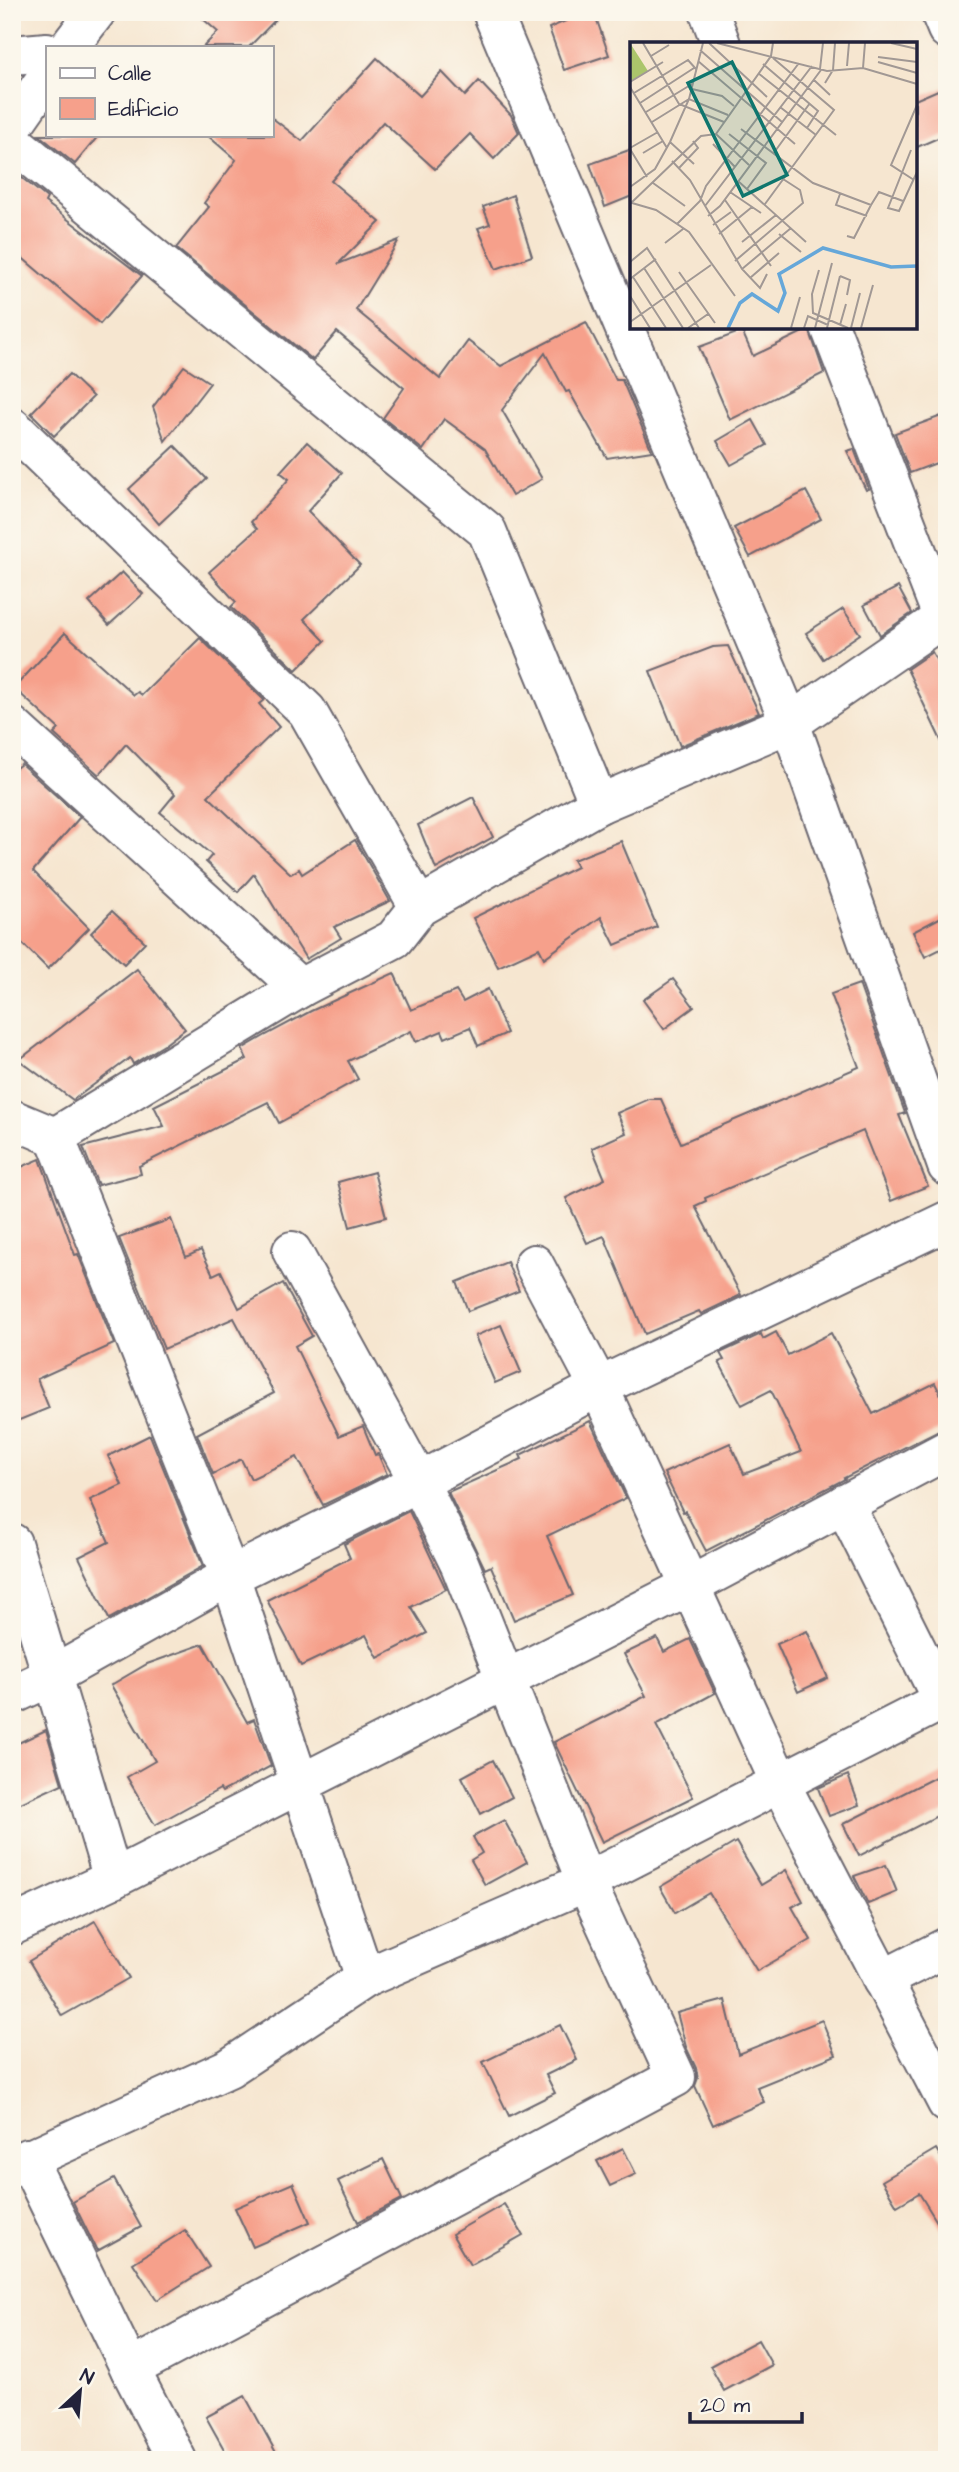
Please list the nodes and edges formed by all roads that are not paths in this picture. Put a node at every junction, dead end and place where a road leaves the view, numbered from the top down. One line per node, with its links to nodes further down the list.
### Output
1 (96, 12): 7 (street)
2 (492, 12): 16 (street)
3 (709, 12): 6 (street)
4 (940, 12): 5 (street)
5 (947, 29)
6 (721, 42)
7 (70, 46)
8 (46, 52): 9 (street)
9 (12, 55)
10 (46, 78): 11 (street)
11 (12, 127)
12 (12, 141): 18 (street)
13 (832, 329): 15 (street)
14 (12, 427): 19 (street)
15 (945, 620): 16 (street)
16 (790, 723): 18 (street); 23 (street)
17 (12, 726): 20 (street)
18 (599, 804): 19 (street)
19 (419, 907): 20 (street)
20 (300, 988): 22 (street)
21 (12, 1119): 22 (street)
22 (55, 1137): 32 (street)
23 (947, 1166)
24 (947, 1221): 27 (street)
25 (292, 1251): 29 (street)
26 (534, 1264): 27 (street)
27 (598, 1387): 29 (street); 33 (street)
28 (947, 1450): 30 (street)
29 (419, 1482): 32 (street); 35 (street)
30 (844, 1504): 33 (street); 37 (street)
31 (12, 1543): 34 (street)
32 (230, 1576): 34 (street); 38 (street)
33 (690, 1586): 35 (street); 39 (street)
34 (52, 1676): 36 (street); 40 (street)
35 (505, 1680): 38 (street); 41 (street)
36 (12, 1695)
37 (944, 1699): 39 (street)
38 (302, 1783): 40 (street); 44 (street)
39 (781, 1785): 41 (street); 45 (street)
40 (113, 1880): 42 (street)
41 (586, 1882): 44 (street); 48 (street)
42 (12, 1926)
43 (947, 1947): 45 (street)
44 (365, 1978): 47 (street)
45 (882, 1980): 46 (street)
46 (947, 2103)
47 (20, 2163): 48 (street)
48 (130, 2369): 49 (street)
49 (177, 2460)

